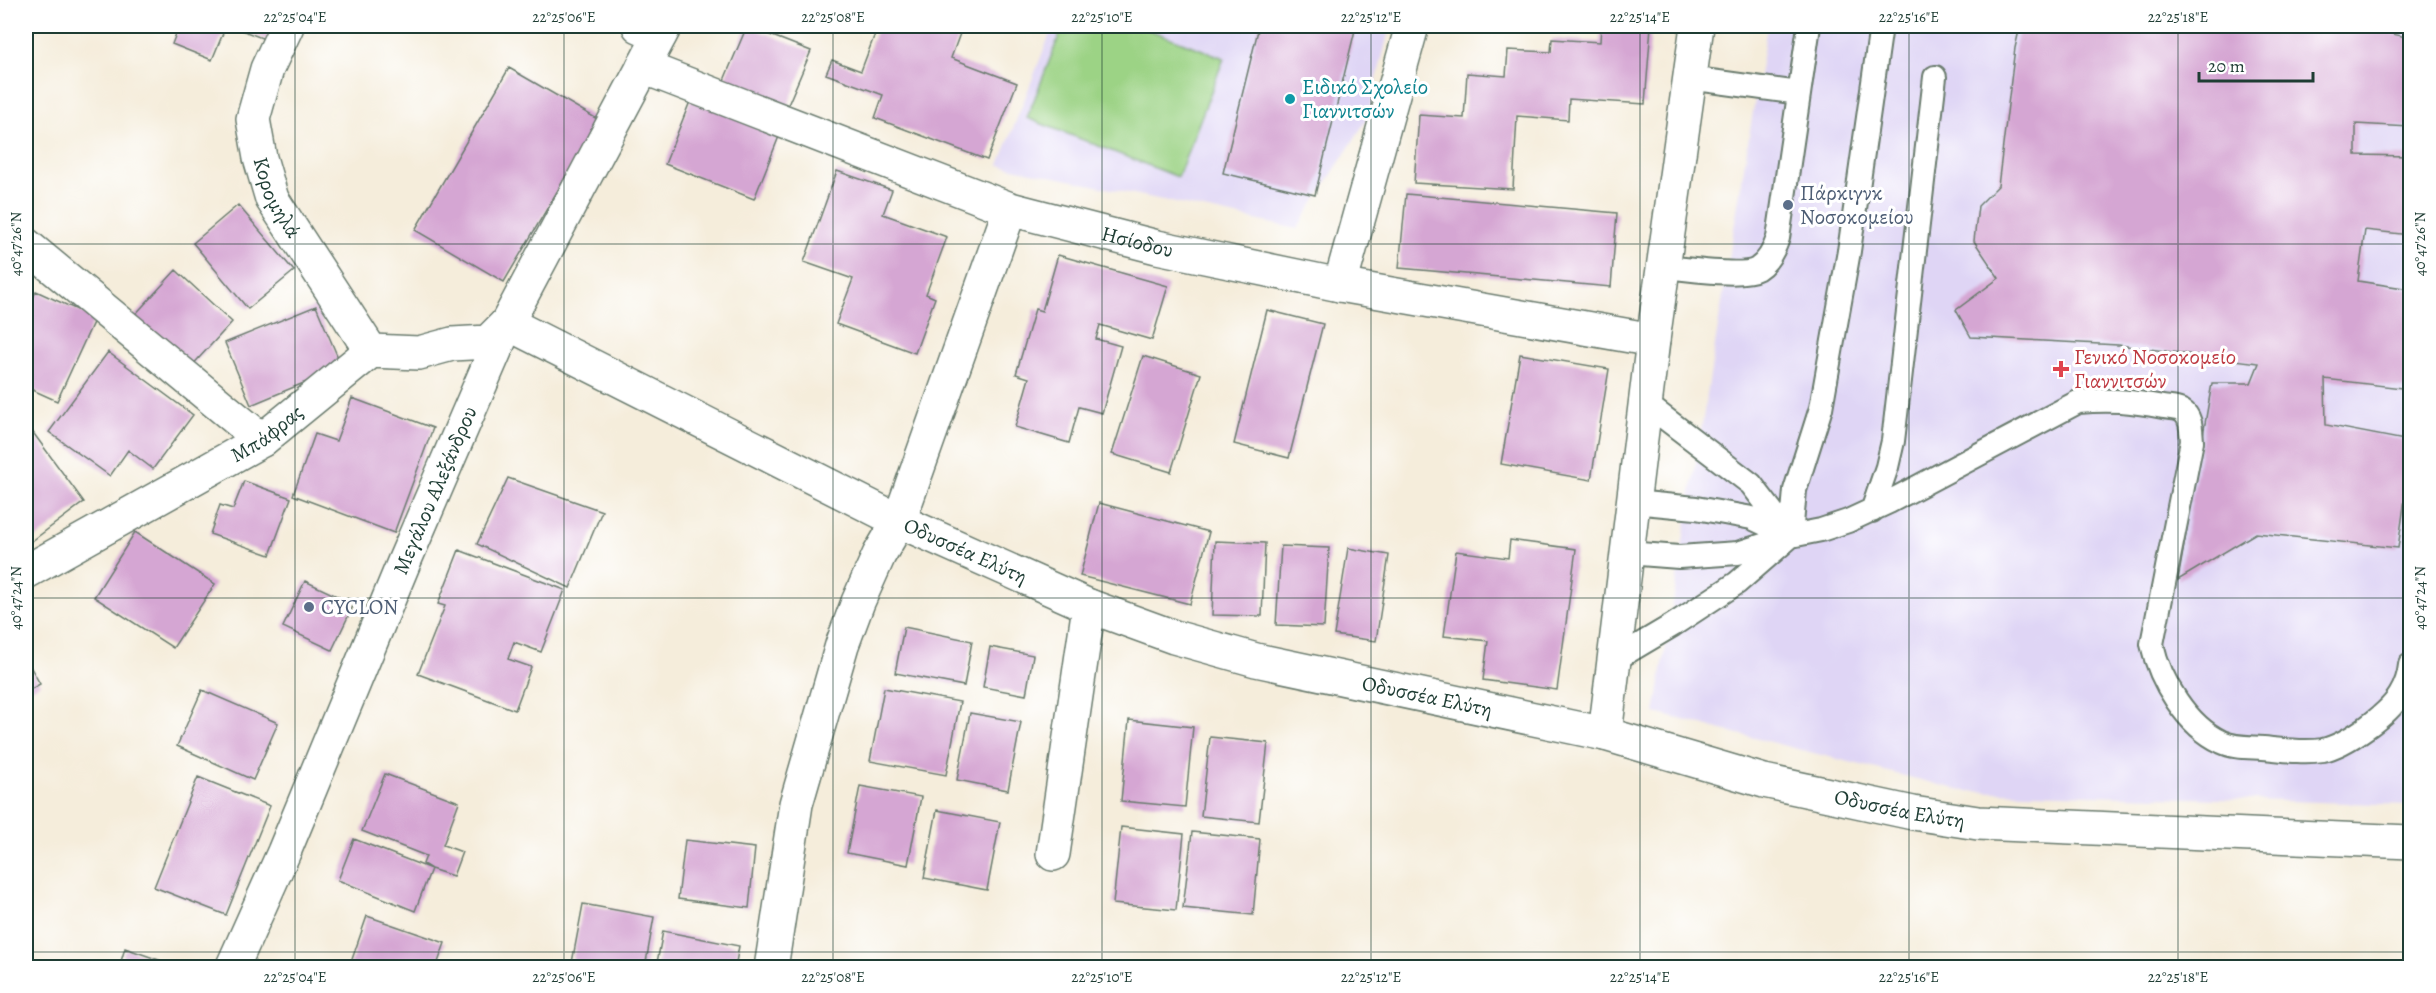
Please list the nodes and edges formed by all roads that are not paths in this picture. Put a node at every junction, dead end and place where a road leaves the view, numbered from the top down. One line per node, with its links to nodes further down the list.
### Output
1 (287, 26): 17 (street, Κορομηλά)
2 (1412, 26): 14 (street)
3 (1697, 26): 9 (street)
4 (1809, 26): 10 (lane)
5 (1881, 26): 23 (lane)
6 (655, 29): 7 (street, Μεγάλου Αλεξάνδρου)
7 (643, 67): 11 (street, Ησίοδου); 15 (street, Μεγάλου Αλεξάνδρου)
8 (1935, 77): 21 (lane)
9 (1689, 78): 10 (lane); 13 (street)
10 (1799, 93): 13 (lane)
11 (1010, 209): 14 (street, Ησίοδου); 22 (street)
12 (26, 245): 19 (street)
13 (1663, 267): 16 (street)
14 (1340, 285): 16 (street, Ησίοδου)
15 (507, 323): 17 (street); 22 (street, Οδυσσέα Ελύτη); 32 (street, Μεγάλου Αλεξάνδρου)
16 (1653, 340): 18 (street)
17 (371, 351): 19 (street, Μπάφρας)
18 (1645, 403): 20 (street); 23 (lane)
19 (262, 440): 25 (street, Μπάφρας)
20 (1633, 502): 23 (lane); 24 (street)
21 (1872, 511): 23 (lane); 28 (lane)
22 (899, 521): 26 (street, Οδυσσέα Ελύτη); 33 (street)
23 (1791, 536): 24 (lane); 27 (lane)
24 (1627, 553): 27 (street)
25 (26, 573)
26 (1089, 606): 29 (street, Οδυσσέα Ελύτη); 31 (street)
27 (1614, 660): 29 (street)
28 (2410, 664)
29 (1605, 734): 30 (street, Οδυσσέα Ελύτη)
30 (2410, 842)
31 (1053, 854)
32 (232, 968)
33 (771, 968)

